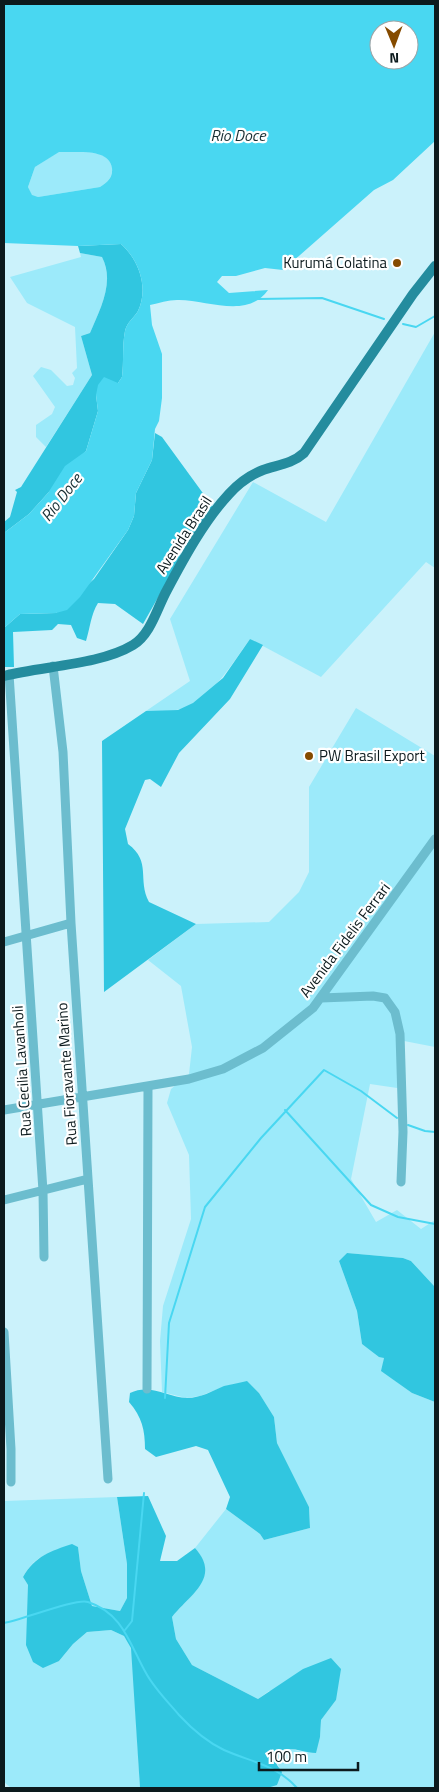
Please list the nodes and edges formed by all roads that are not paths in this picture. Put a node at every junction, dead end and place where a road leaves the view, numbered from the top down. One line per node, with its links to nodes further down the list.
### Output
1 (435, 266): 2 (main road, Avenida Brasil)
2 (53, 666): 3 (main road, Avenida Brasil); 5 (street, Rua Fioravante Marino)
3 (7, 675): 6 (street, Rua Cecilia Lavanholi)
4 (435, 839): 8 (street, Avenida Fidelis Ferrari)
5 (71, 923): 6 (street); 10 (street, Rua Fioravante Marino)
6 (27, 936): 7 (street); 11 (street, Rua Cecilia Lavanholi)
7 (4, 942)
8 (321, 998): 9 (street, Avenida Fidelis Ferrari); 14 (street)
9 (148, 1088): 10 (street, Avenida Fidelis Ferrari); 19 (street)
10 (82, 1097): 11 (street, Avenida Fidelis Ferrari); 13 (street, Rua Fioravante Marino)
11 (38, 1105): 12 (street, Avenida Fidelis Ferrari); 15 (street, Rua Cecilia Lavanholi)
12 (4, 1110)
13 (88, 1180): 15 (street); 20 (street, Rua Fioravante Marino)
14 (401, 1182)
15 (43, 1191): 16 (street); 17 (street, Rua Cecilia Lavanholi)
16 (4, 1200)
17 (44, 1257)
18 (4, 1332): 21 (street)
19 (147, 1389)
20 (108, 1479)
21 (11, 1482)

